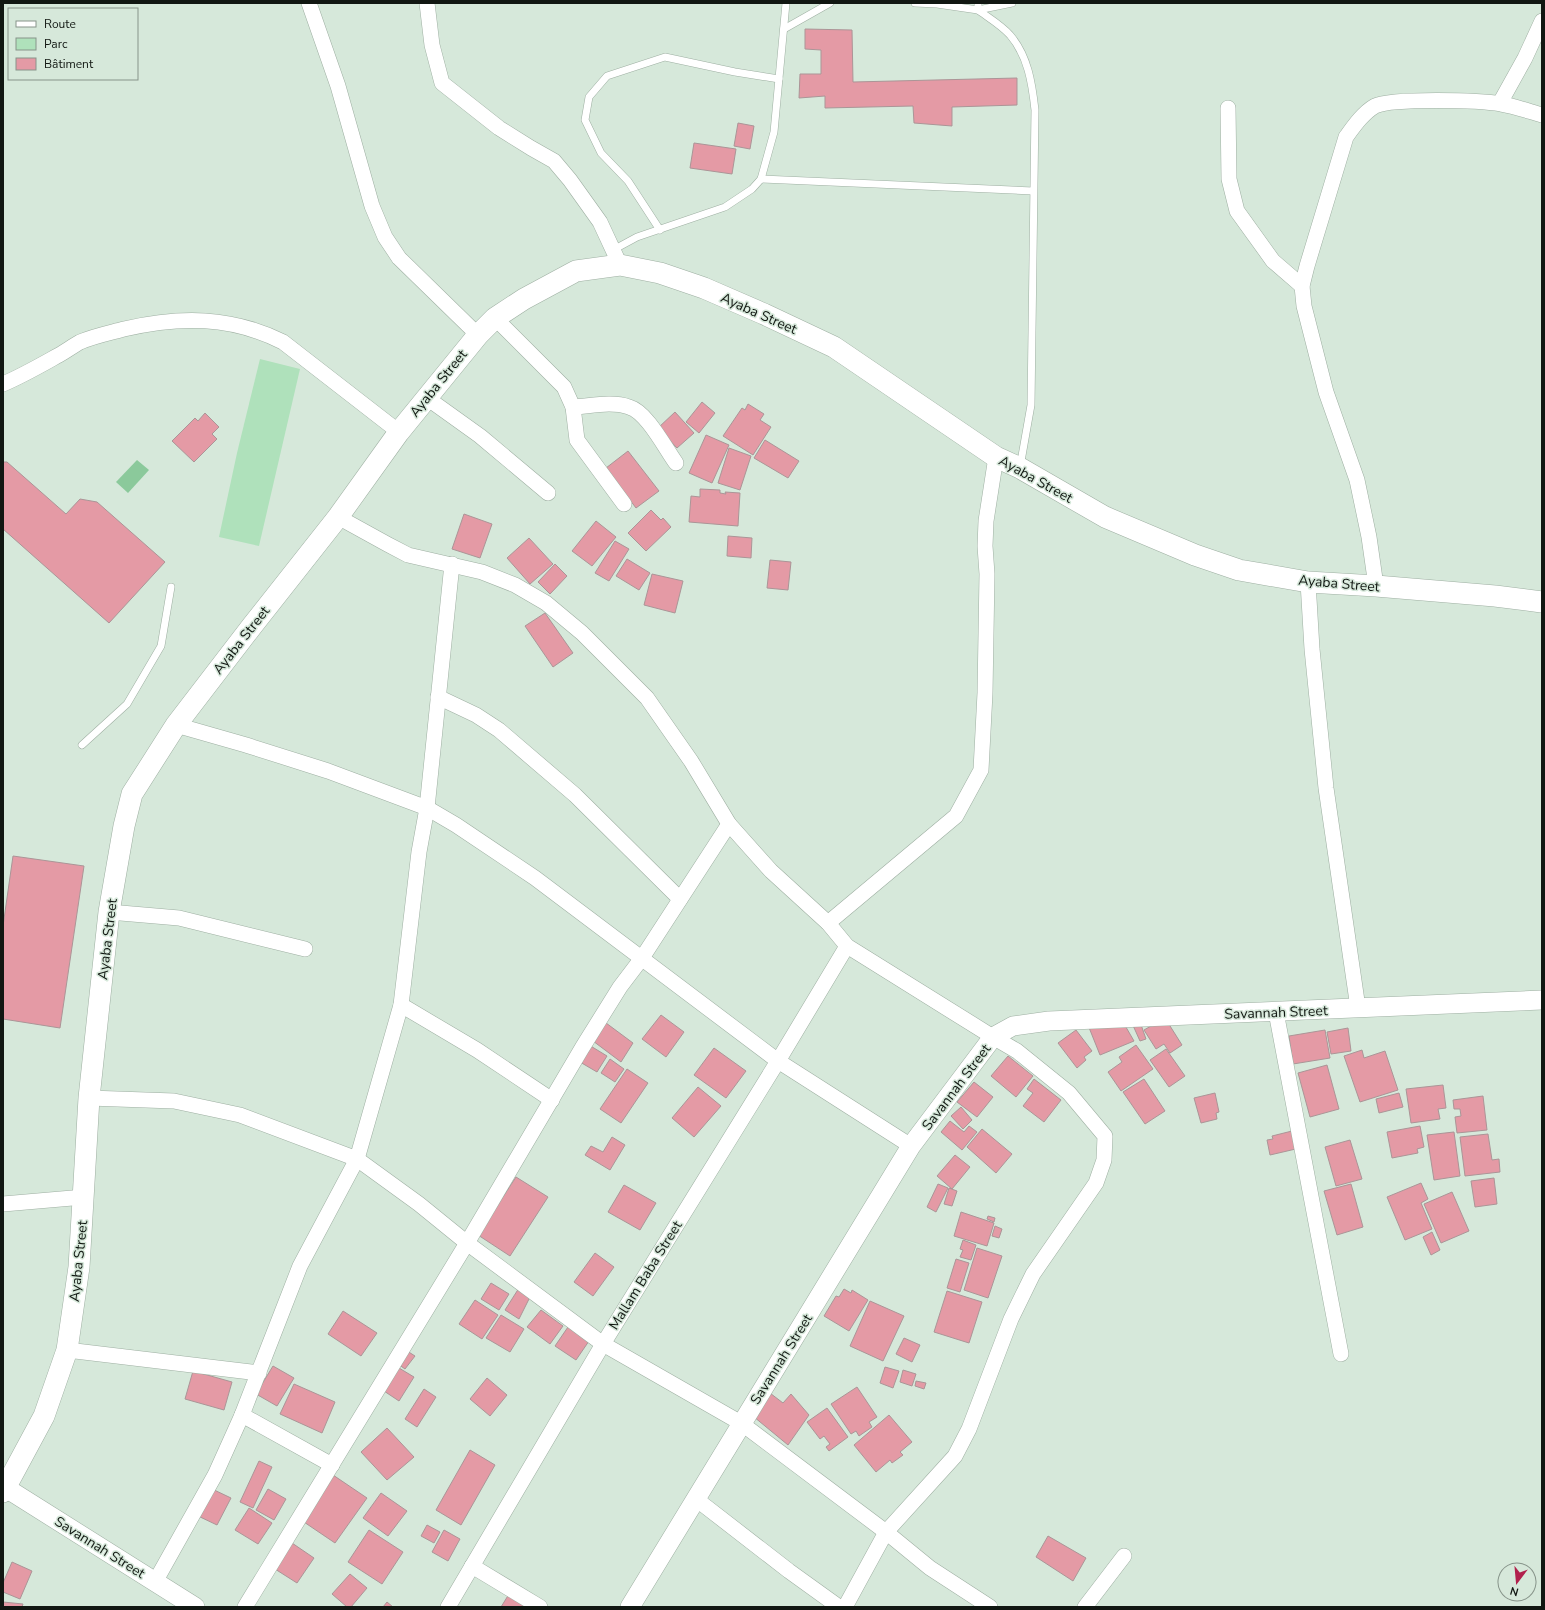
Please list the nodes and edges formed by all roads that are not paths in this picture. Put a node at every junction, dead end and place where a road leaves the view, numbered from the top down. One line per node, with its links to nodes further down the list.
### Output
1 (309, 3): 20 (street)
2 (427, 3): 17 (street)
3 (786, 3): 9 (lane)
4 (830, 3): 9 (lane)
5 (915, 3): 7 (lane)
6 (1012, 3): 7 (lane)
7 (978, 7): 15 (lane)
8 (1542, 21): 11 (street)
9 (784, 29): 10 (lane)
10 (779, 79): 14 (lane); 16 (lane)
11 (1500, 104): 13 (street); 18 (street)
12 (1228, 108): 18 (street)
13 (1542, 115)
14 (761, 179): 15 (lane); 16 (lane)
15 (1033, 191): 27 (lane)
16 (660, 230): 17 (lane)
17 (617, 257): 19 (main road, Ayaba Street); 25 (main road, Ayaba Street)
18 (1302, 286): 33 (street)
19 (495, 318): 20 (main road, Ayaba Street); 23 (street)
20 (478, 335): 22 (main road, Ayaba Street)
21 (3, 384): 24 (street)
22 (427, 398): 24 (main road, Ayaba Street); 28 (street)
23 (573, 407): 26 (street); 29 (street)
24 (399, 432): 30 (main road, Ayaba Street)
25 (996, 457): 27 (main road, Ayaba Street); 43 (street)
26 (676, 463)
27 (1020, 468): 32 (main road, Ayaba Street)
28 (548, 493)
29 (624, 504)
30 (338, 517): 31 (street); 37 (main road, Ayaba Street)
31 (452, 564): 36 (street); 40 (street)
32 (1308, 582): 33 (main road, Ayaba Street); 49 (street)
33 (1376, 586): 35 (main road, Ayaba Street)
34 (171, 587): 38 (lane)
35 (1542, 602)
36 (438, 697): 39 (street); 41 (street)
37 (176, 725): 39 (street); 42 (main road, Ayaba Street)
38 (82, 745)
39 (427, 808): 46 (street); 48 (street)
40 (729, 824): 41 (street); 43 (street)
41 (680, 899): 46 (street)
42 (109, 912): 45 (street); 53 (main road, Ayaba Street)
43 (828, 923): 44 (street)
44 (847, 946): 51 (street); 52 (street, Mallam Baba Street)
45 (305, 949)
46 (642, 958): 52 (street); 54 (street)
47 (1542, 1000): 49 (street, Savannah Street)
48 (401, 1005): 54 (street); 56 (street)
49 (1358, 1008): 50 (street, Savannah Street)
50 (1276, 1012): 51 (street, Savannah Street); 62 (street)
51 (993, 1037): 55 (street, Savannah Street); 69 (street)
52 (778, 1061): 55 (street); 60 (street, Mallam Baba Street)
53 (89, 1098): 56 (street); 57 (main road, Ayaba Street)
54 (552, 1100): 59 (street)
55 (911, 1146): 65 (street, Savannah Street)
56 (357, 1159): 59 (street); 63 (street)
57 (84, 1197): 58 (street); 61 (main road, Ayaba Street)
58 (3, 1204)
59 (467, 1242): 60 (street); 66 (street)
60 (603, 1344): 65 (street); 71 (street, Mallam Baba Street)
61 (67, 1350): 63 (street); 67 (main road, Ayaba Street)
62 (1341, 1354)
63 (259, 1373): 64 (street)
64 (242, 1415): 66 (street); 72 (street)
65 (741, 1423): 68 (street, Savannah Street); 69 (street)
66 (332, 1465): 74 (street)
67 (4, 1490): 72 (street, Savannah Street)
68 (696, 1499): 77 (street, Savannah Street); 78 (street)
69 (886, 1532): 79 (street); 80 (street)
70 (1124, 1556): 81 (street)
71 (472, 1566): 75 (street, Mallam Baba Street); 76 (street)
72 (155, 1582): 73 (street, Savannah Street)
73 (195, 1607)
74 (246, 1607)
75 (448, 1607)
76 (540, 1607)
77 (630, 1607)
78 (839, 1607)
79 (845, 1607)
80 (990, 1607)
81 (1085, 1607)

